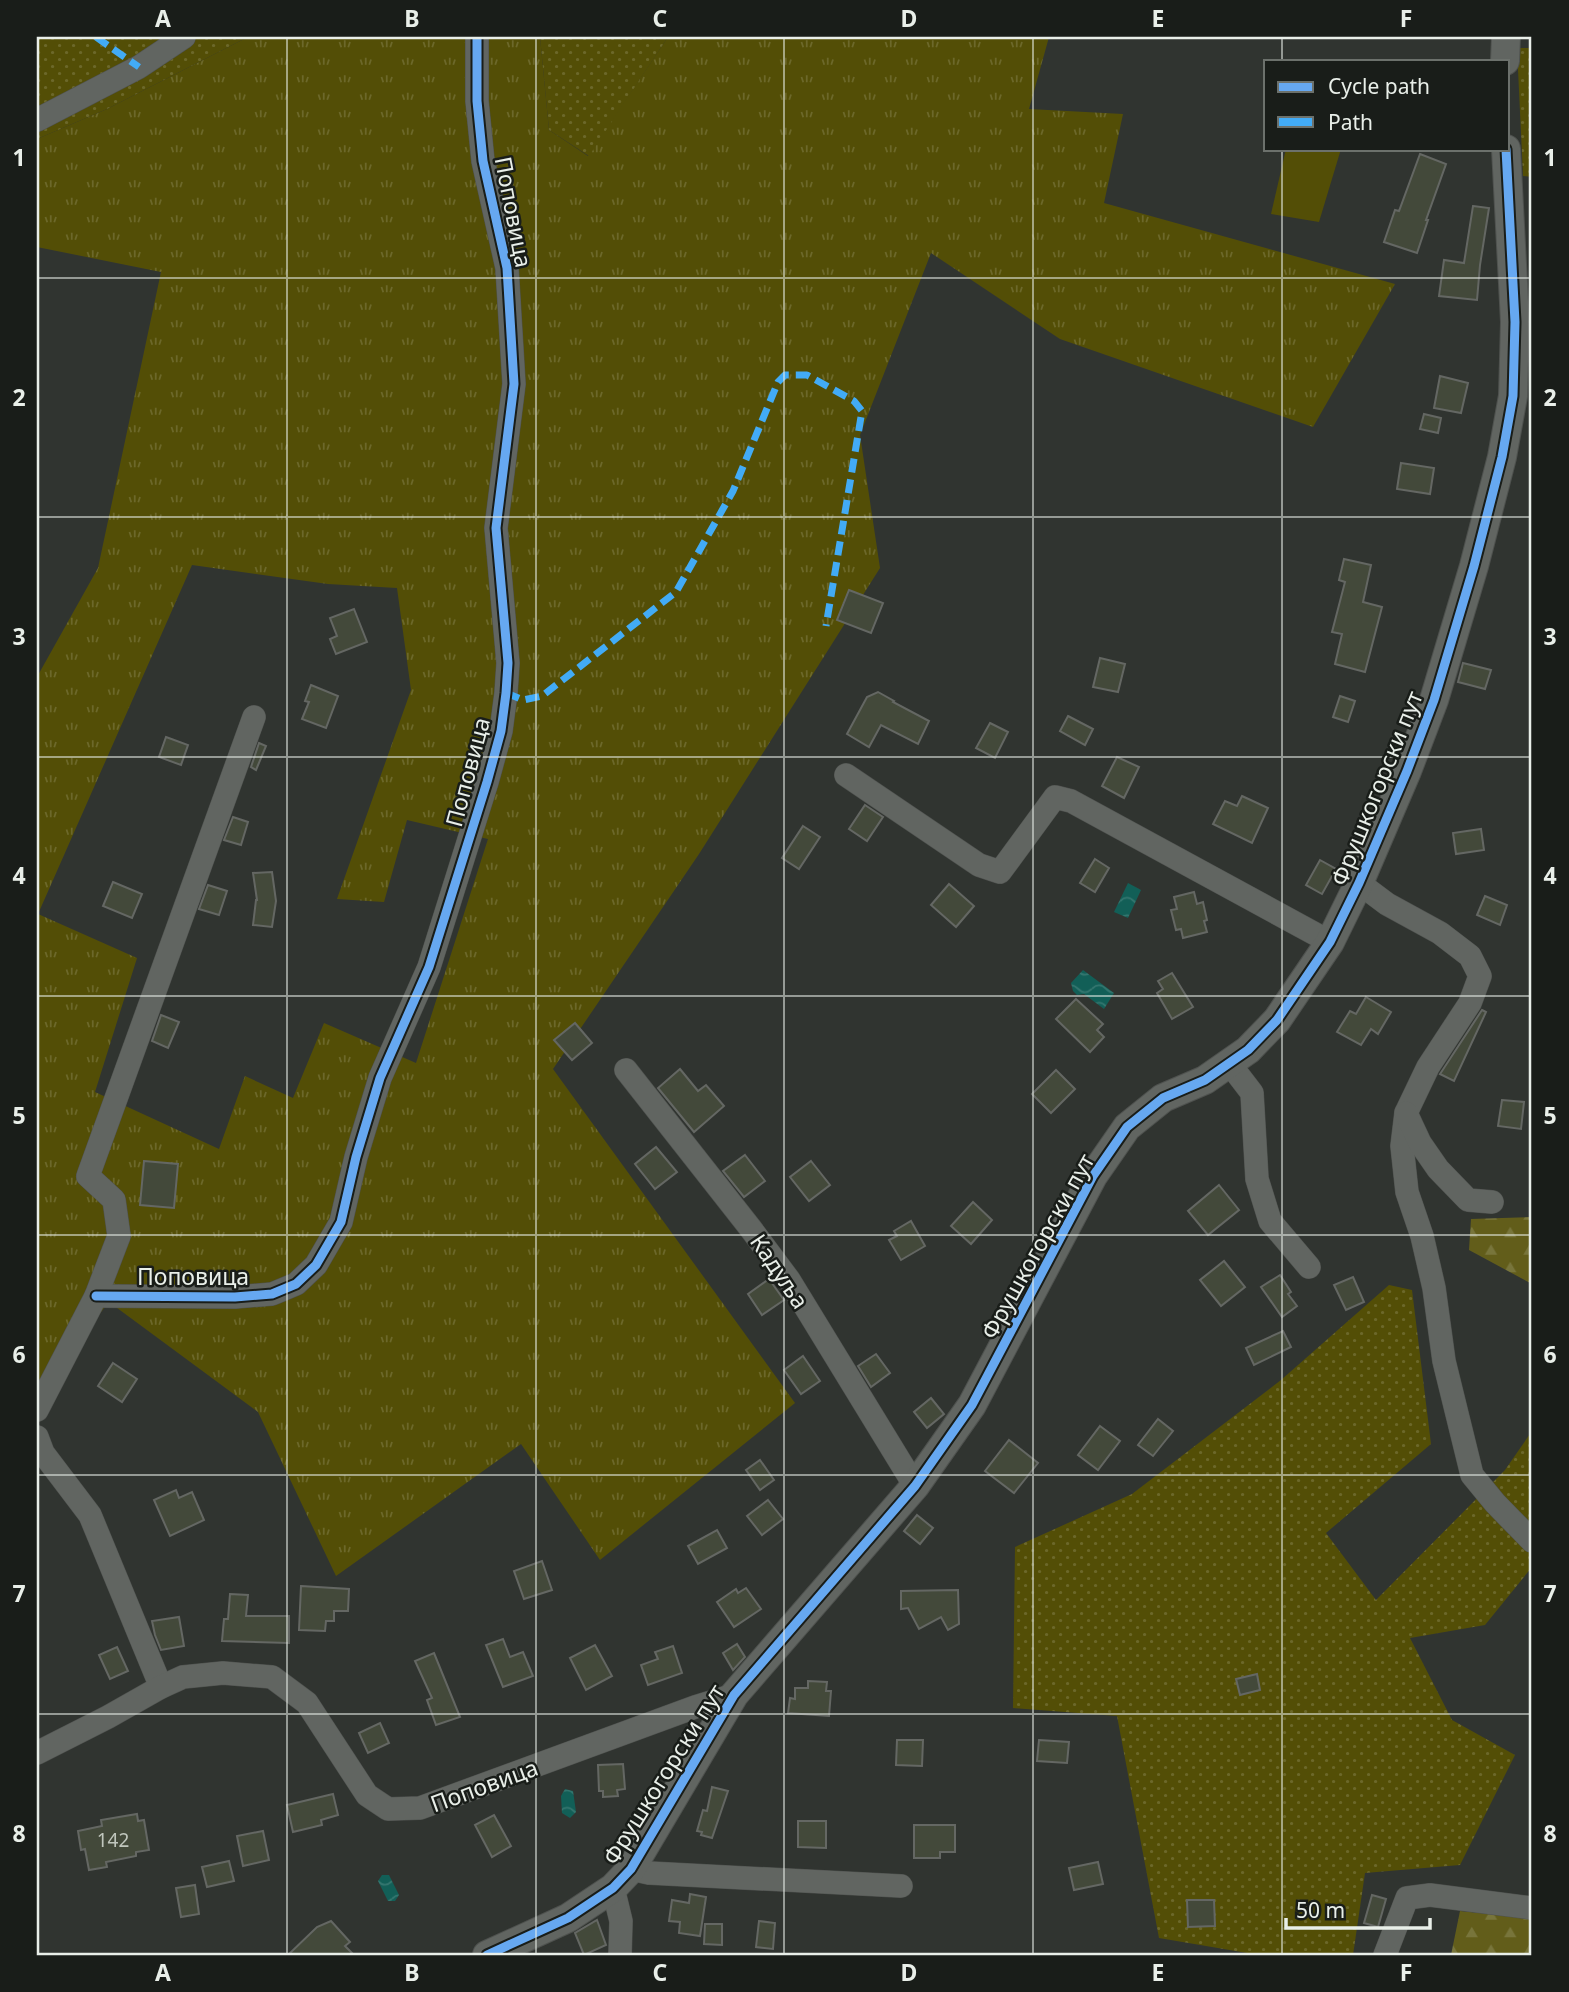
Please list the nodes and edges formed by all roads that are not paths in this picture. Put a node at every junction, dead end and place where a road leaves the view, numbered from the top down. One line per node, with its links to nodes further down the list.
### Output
1 (184, 37): 5 (street)
2 (477, 37): 16 (street, Поповица)
3 (1506, 37): 4 (street)
4 (1505, 60)
5 (37, 120)
6 (1506, 150): 9 (street, Фрушкогорски пут)
7 (254, 717): 16 (street, Поповица)
8 (846, 775): 10 (street)
9 (1359, 883): 10 (street, Фрушкогорски пут); 13 (street)
10 (1329, 942): 11 (street, Фрушкогорски пут)
11 (1229, 1063): 15 (street); 19 (street, Фрушкогорски пут)
12 (626, 1070): 19 (street, Кадуља)
13 (1406, 1113): 14 (street); 20 (street)
14 (1493, 1202)
15 (1309, 1267)
16 (96, 1296): 17 (street, Поповица)
17 (37, 1410)
18 (37, 1437): 21 (street)
19 (915, 1486): 22 (street, Фрушкогорски пут)
20 (1532, 1541)
21 (161, 1687): 22 (street, Поповица); 23 (street, Поповица)
22 (734, 1695): 24 (street, Фрушкогорски пут)
23 (37, 1753)
24 (622, 1879): 25 (street); 27 (street, Фрушкогорски пут); 28 (street)
25 (901, 1886)
26 (1532, 1909): 29 (street)
27 (487, 1955)
28 (620, 1955)
29 (1384, 1955)

